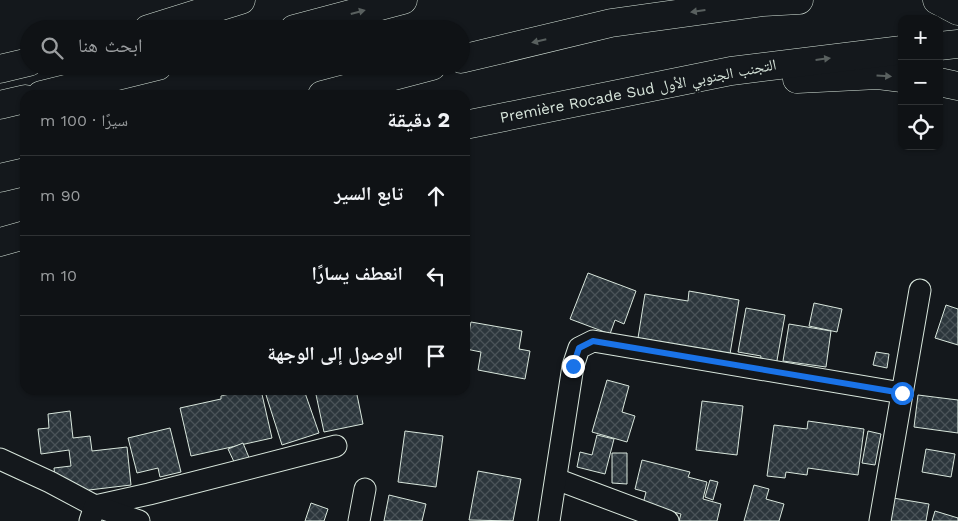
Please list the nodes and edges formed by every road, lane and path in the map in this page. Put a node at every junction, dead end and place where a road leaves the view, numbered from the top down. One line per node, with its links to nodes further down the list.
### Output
1 (240, 0): 6 (highway)
2 (403, 0): 7 (highway, one-way to 2)
3 (799, 0): 11 (highway, one-way to 11)
4 (937, 0): 5 (highway)
5 (958, 11)
6 (177, 20)
7 (328, 20)
8 (958, 44): 9 (highway)
9 (943, 46)
10 (898, 50): 14 (highway, Première Rocade Sud التجنب الجنوبي الأول, one-way to 10)
11 (470, 57)
12 (20, 64): 13 (highway)
13 (0, 69)
14 (731, 71): 17 (highway, one-way to 17); 24 (highway, Première Rocade Sud التجنب الجنوبي الأول)
15 (122, 75): 20 (highway)
16 (398, 75): 21 (highway)
17 (898, 78)
18 (943, 83): 19 (highway)
19 (958, 86)
20 (61, 90)
21 (341, 90)
22 (20, 100): 23 (highway)
23 (0, 105)
24 (470, 124)
25 (20, 173): 26 (highway)
26 (0, 178)
27 (20, 236): 28 (highway)
28 (0, 242)
29 (920, 290): 30 (street)
30 (902, 393): 33 (street); 40 (street)
31 (336, 446): 35 (street)
32 (0, 459): 35 (street)
33 (556, 479): 38 (street); 39 (street)
34 (365, 489): 37 (street)
35 (93, 514): 36 (street)
36 (139, 521)
37 (359, 521)
38 (550, 521)
39 (668, 521)
40 (880, 521)

